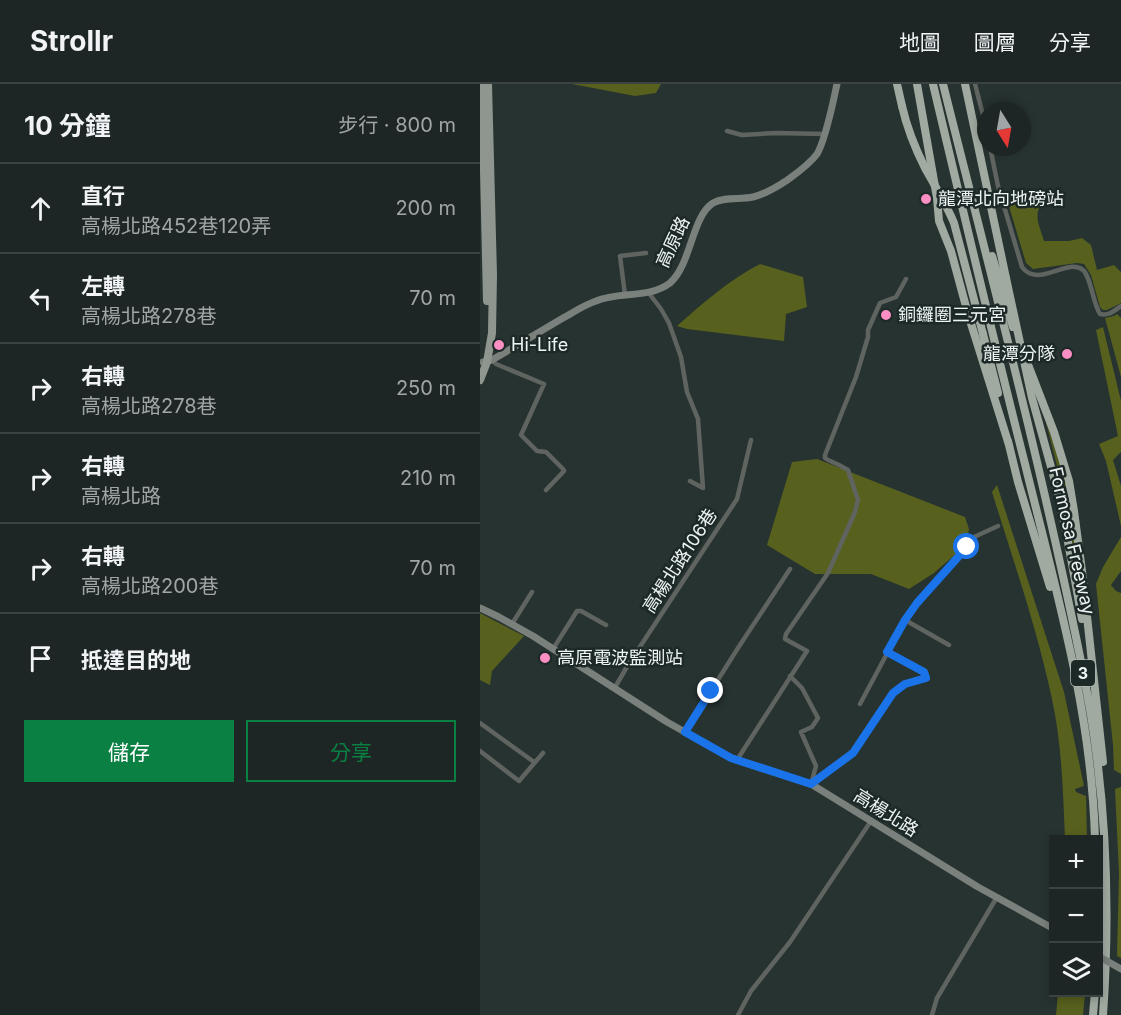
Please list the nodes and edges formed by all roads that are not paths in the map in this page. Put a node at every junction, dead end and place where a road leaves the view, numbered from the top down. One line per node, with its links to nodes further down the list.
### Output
1 (482, 84): 11 (main road)
2 (488, 84): 11 (main road)
3 (837, 84): 13 (street, 高原路)
4 (897, 84): 25 (highway, bridge)
5 (917, 84): 25 (highway)
6 (933, 84): 35 (highway, Formosa Freeway / 3)
7 (943, 84): 16 (highway, Formosa Freeway / 3)
8 (964, 84): 39 (highway, bridge)
9 (975, 84): 10 (street)
10 (980, 102)
11 (485, 103): 14 (main road); 22 (main road)
12 (727, 131): 13 (street)
13 (824, 134): 19 (street, 高原路)
14 (482, 144): 22 (main road)
15 (992, 156): 21 (street)
16 (976, 217): 39 (highway); 52 (highway, Formosa Freeway / 3)
17 (646, 253): 20 (street)
18 (906, 279): 40 (street)
19 (648, 292): 20 (street, 高原路); 26 (street)
20 (625, 295): 22 (street, 高原路)
21 (1121, 306)
22 (486, 362): 23 (main road); 27 (street)
23 (480, 380)
24 (751, 440): 41 (street, 高楊北路106巷)
25 (1009, 445): 35 (highway)
26 (690, 481)
27 (546, 490)
28 (998, 526): 32 (street)
29 (790, 569): 44 (street)
30 (532, 592): 33 (street)
31 (480, 608): 33 (street, 高楊北路)
32 (905, 620): 36 (street); 38 (street)
33 (512, 624): 37 (street, 高楊北路)
34 (606, 625): 37 (street)
35 (1066, 636): 51 (highway, Formosa Freeway / 3)
36 (949, 645)
37 (553, 649): 41 (street, 高楊北路)
38 (887, 652): 42 (street); 49 (street)
39 (1091, 661): 52 (highway)
40 (790, 676): 47 (street); 49 (street)
41 (614, 688): 44 (street, 高楊北路)
42 (860, 704)
43 (480, 723): 48 (street)
44 (685, 732): 47 (street, 高楊北路)
45 (480, 752): 48 (street)
46 (543, 753): 48 (street)
47 (736, 760): 49 (street, 高楊北路)
48 (534, 762)
49 (811, 784): 50 (street, 高楊北路)
50 (871, 821): 53 (street, 高楊北路); 58 (street)
51 (1095, 835)
52 (1105, 842): 61 (highway, Formosa Freeway / 3)
53 (997, 897): 54 (street, 高楊北路); 59 (street)
54 (1049, 927)
55 (1103, 959): 56 (street, bridge)
56 (1121, 969)
57 (1095, 997): 60 (highway)
58 (738, 1015)
59 (932, 1015)
60 (1093, 1015)
61 (1103, 1015)

